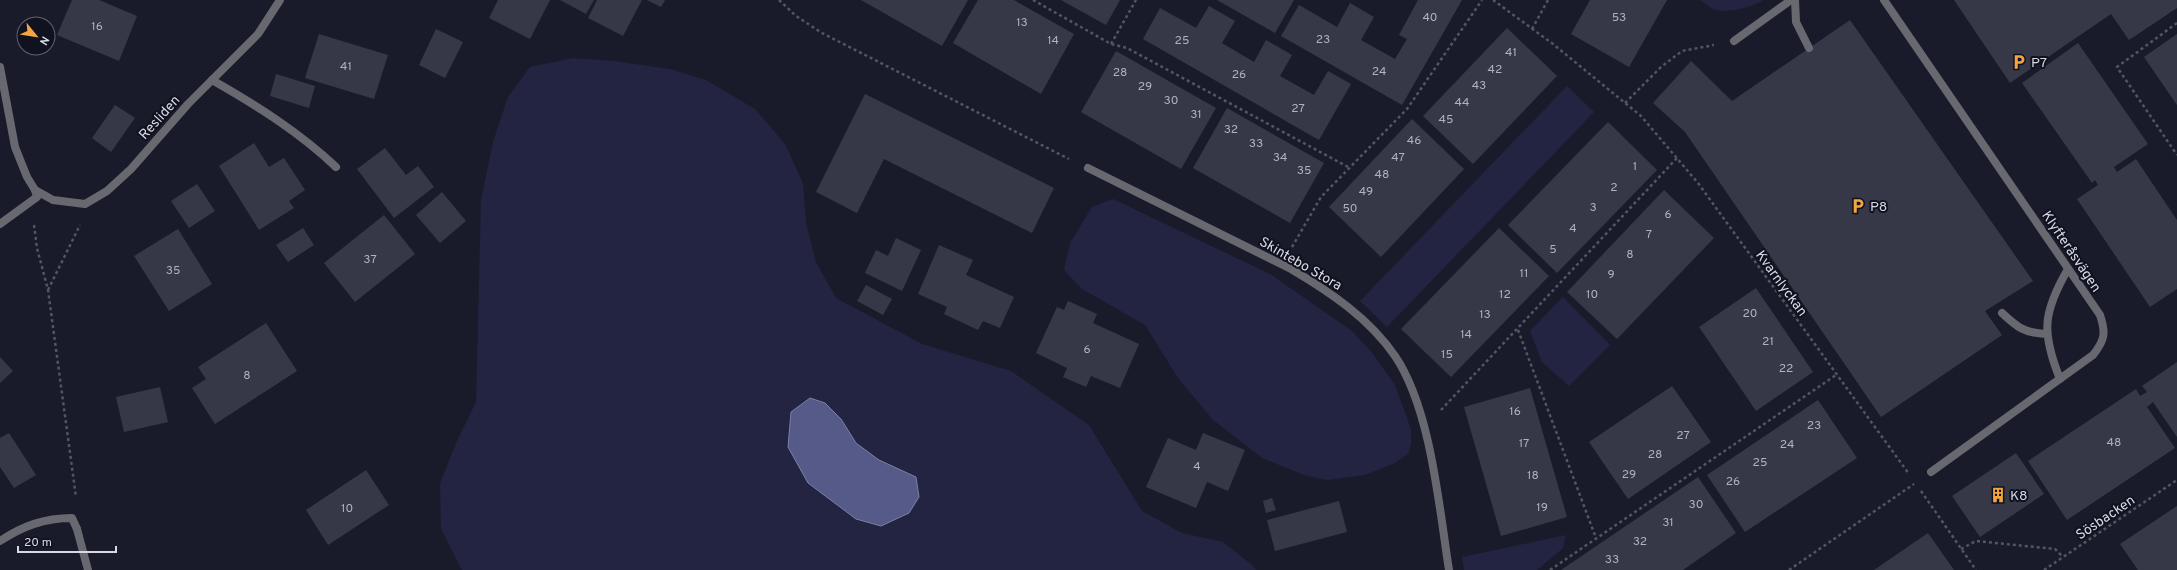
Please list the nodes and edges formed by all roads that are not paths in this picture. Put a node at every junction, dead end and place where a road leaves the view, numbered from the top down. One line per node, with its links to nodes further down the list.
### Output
1 (280, 0): 8 (street, Resliden)
2 (1791, 0): 5 (street)
3 (1795, 0): 6 (street)
4 (1884, 0): 13 (street, Klyfteråsvägen)
5 (1734, 41)
6 (1808, 48)
7 (0, 67): 11 (street)
8 (212, 80): 9 (street); 11 (street, Resliden)
9 (336, 167)
10 (1088, 168): 20 (street, Skintebo Stora)
11 (36, 194): 12 (street)
12 (0, 224)
13 (2068, 269): 15 (street); 16 (street, Klyfteråsvägen)
14 (2002, 313): 15 (street)
15 (2046, 334): 16 (street)
16 (2060, 379): 17 (street, Klyfteråsvägen)
17 (1931, 472)
18 (0, 541): 19 (street)
19 (88, 570)
20 (1449, 570)

